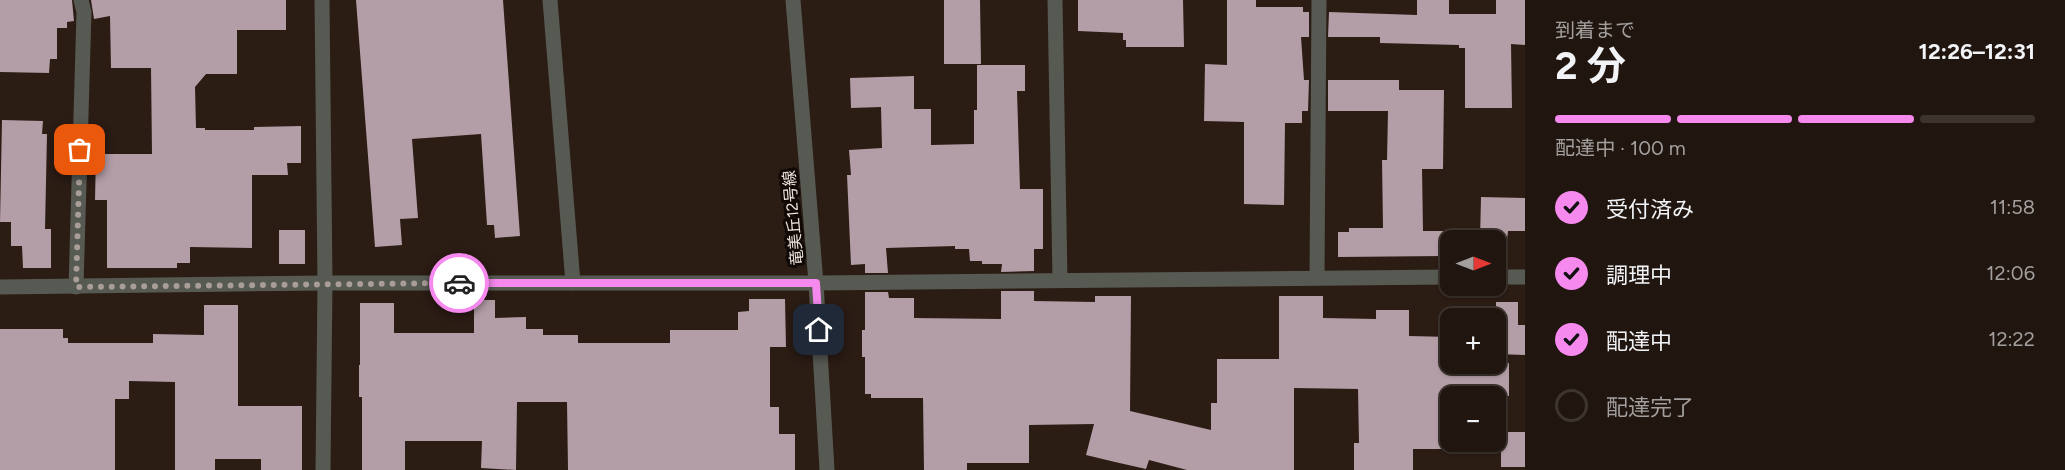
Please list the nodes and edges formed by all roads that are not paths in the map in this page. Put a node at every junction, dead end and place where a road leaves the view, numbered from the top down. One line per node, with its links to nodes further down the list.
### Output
1 (81, 0): 16 (street)
2 (322, 0): 12 (street)
3 (550, 0): 13 (street)
4 (793, 0): 14 (street, 竜美丘12号線)
5 (1055, 0): 11 (street)
6 (1318, 0): 7 (street)
7 (1317, 277): 8 (street); 11 (street)
8 (1440, 277)
9 (1506, 277): 10 (street)
10 (1525, 277)
11 (1060, 280): 14 (street)
12 (325, 283): 13 (street); 16 (street); 17 (street)
13 (573, 283): 14 (street)
14 (816, 283): 18 (street, 竜美丘12号線)
15 (0, 287): 16 (street)
16 (76, 287)
17 (323, 470)
18 (827, 470)

